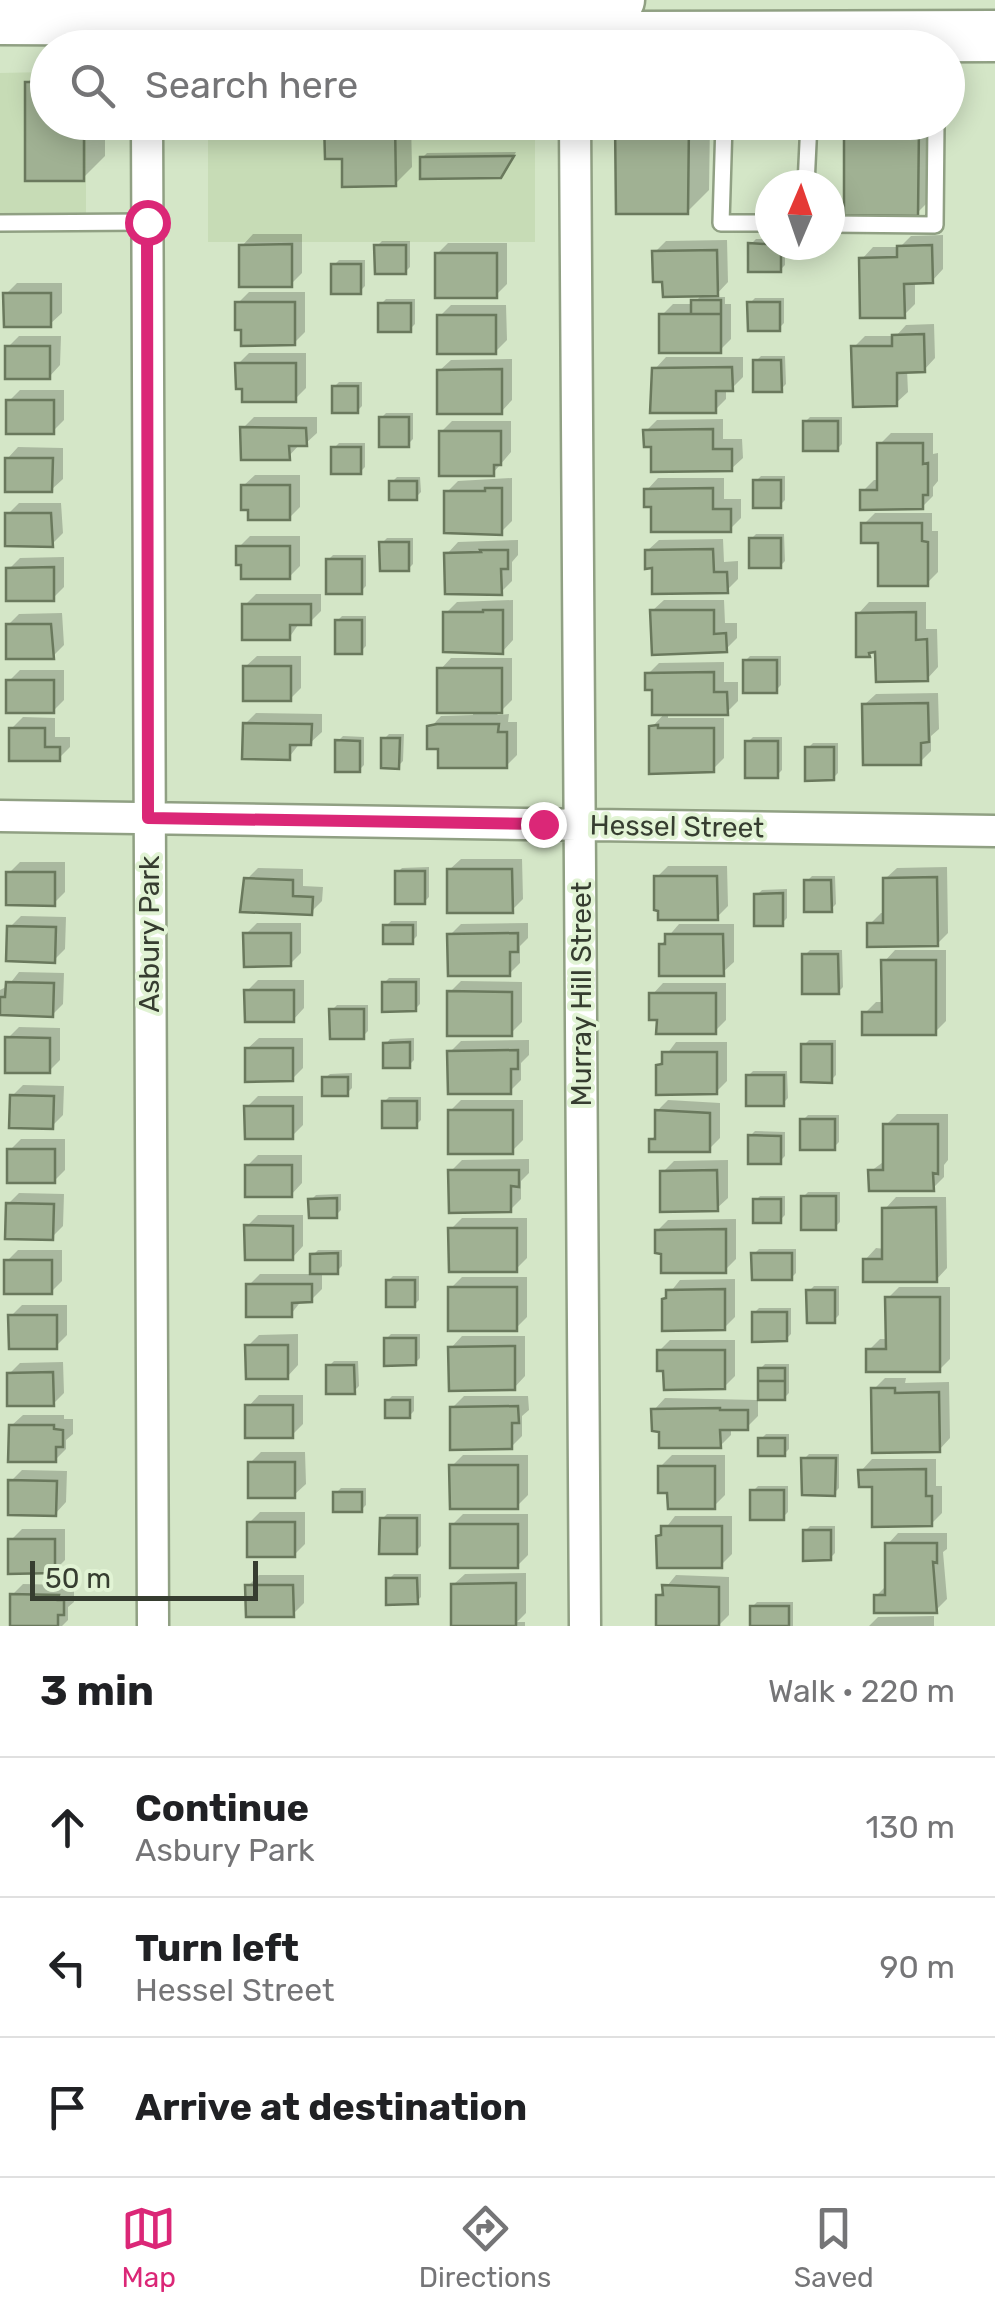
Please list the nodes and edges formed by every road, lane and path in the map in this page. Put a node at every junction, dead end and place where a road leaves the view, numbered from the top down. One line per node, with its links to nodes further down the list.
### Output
1 (619, 0): 4 (highway)
2 (0, 19): 3 (highway)
3 (115, 30)
4 (581, 30)
5 (995, 36): 6 (highway)
6 (965, 37)
7 (146, 140): 13 (street, Asbury Park)
8 (575, 140): 19 (street, Murray Hill Street)
9 (723, 140): 15 (lane)
10 (808, 140): 12 (lane)
11 (936, 140): 16 (lane)
12 (807, 170)
13 (147, 222): 14 (lane); 18 (street, Asbury Park)
14 (0, 223)
15 (755, 223)
16 (845, 224)
17 (0, 816): 18 (street, Hessel Street)
18 (148, 818): 19 (street, Hessel Street); 21 (street, Asbury Park)
19 (580, 825): 20 (street, Hessel Street); 22 (street, Murray Hill Street)
20 (995, 831)
21 (154, 1626)
22 (584, 1626)

